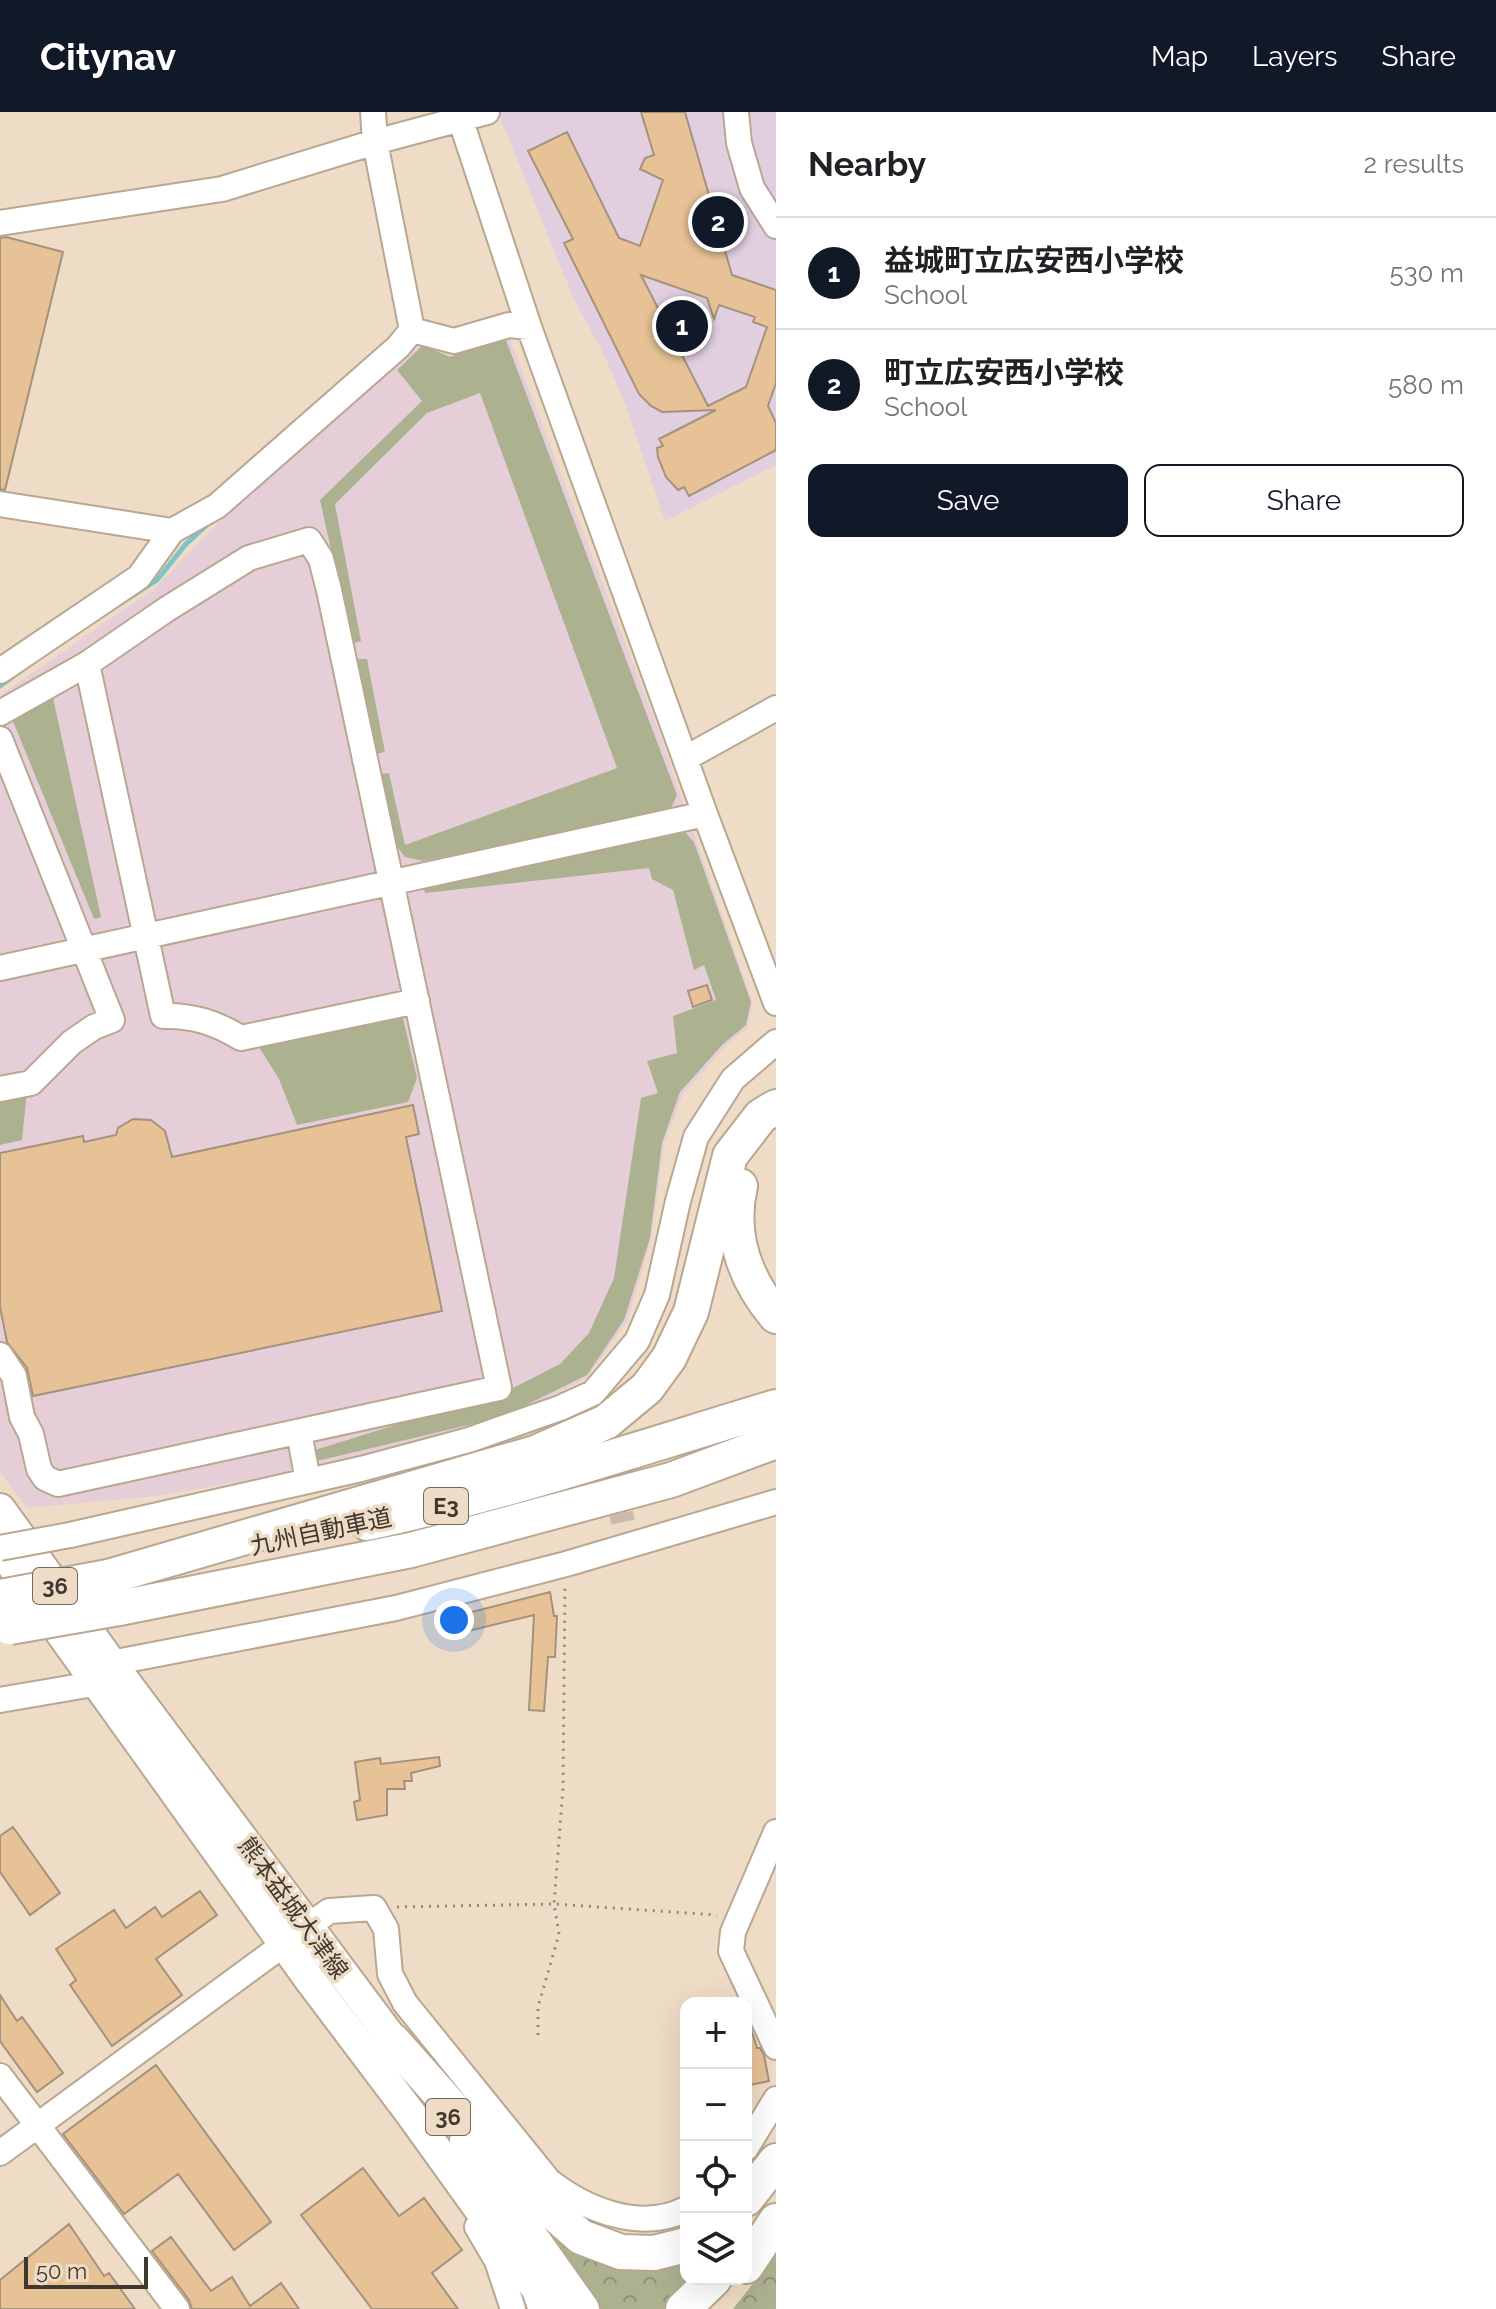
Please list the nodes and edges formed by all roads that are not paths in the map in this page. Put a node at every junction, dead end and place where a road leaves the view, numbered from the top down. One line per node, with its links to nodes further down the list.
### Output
1 (373, 112): 5 (street)
2 (487, 112): 4 (street)
3 (736, 112): 7 (street)
4 (459, 116): 5 (street); 8 (street)
5 (375, 142): 6 (street); 9 (street)
6 (0, 223)
7 (776, 226)
8 (529, 327): 9 (street); 17 (street)
9 (412, 330): 11 (street)
10 (0, 504): 11 (street)
11 (172, 531): 13 (street)
12 (87, 664): 15 (street); 19 (street); 20 (street)
13 (0, 671)
14 (776, 708): 17 (street)
15 (0, 713)
16 (0, 739): 21 (street)
17 (686, 758): 18 (street)
18 (705, 814): 19 (street); 24 (street)
19 (391, 881): 20 (street); 23 (street)
20 (145, 937): 21 (street); 23 (street)
21 (85, 950): 22 (street); 26 (street)
22 (0, 968)
23 (417, 1001): 32 (street)
24 (776, 1003)
25 (776, 1042): 36 (street)
26 (0, 1089)
27 (776, 1107): 40 (highway)
28 (776, 1129): 29 (highway)
29 (776, 1316)
30 (0, 1355): 32 (street)
31 (776, 1407): 40 (highway, 九州自動車道 / E3)
32 (299, 1432): 36 (street)
33 (776, 1441): 35 (highway, 九州自動車道 / E3)
34 (776, 1463): 35 (highway)
35 (671, 1480): 40 (highway, 九州自動車道 / E3)
36 (308, 1481): 39 (street, bridge)
37 (776, 1502): 42 (street)
38 (0, 1509): 42 (main road, 熊本益城大津線 / 36)
39 (0, 1548): 42 (main road, 熊本益城大津線 / 36)
40 (114, 1592): 41 (highway, 九州自動車道 / E3, bridge)
41 (3, 1617)
42 (105, 1673): 43 (street); 45 (main road, 熊本益城大津線 / 36)
43 (0, 1700)
44 (776, 1832): 47 (street)
45 (297, 1936): 46 (main road, 熊本益城大津線 / 36); 50 (street); 56 (street); 63 (main road, 熊本益城大津線 / 36)
46 (393, 2041): 59 (highway); 65 (main road, 熊本益城大津線 / 36)
47 (776, 2047)
48 (0, 2076): 50 (street)
49 (776, 2099): 51 (street)
50 (37, 2127): 52 (street); 64 (street)
51 (750, 2141)
52 (0, 2153)
53 (776, 2161): 54 (highway)
54 (752, 2191)
55 (776, 2195): 58 (highway)
56 (680, 2212)
57 (776, 2221): 60 (highway)
58 (752, 2231)
59 (680, 2246)
60 (752, 2257)
61 (708, 2285): 66 (highway)
62 (729, 2285): 67 (highway)
63 (538, 2306)
64 (177, 2309)
65 (584, 2309)
66 (683, 2309)
67 (707, 2309)

